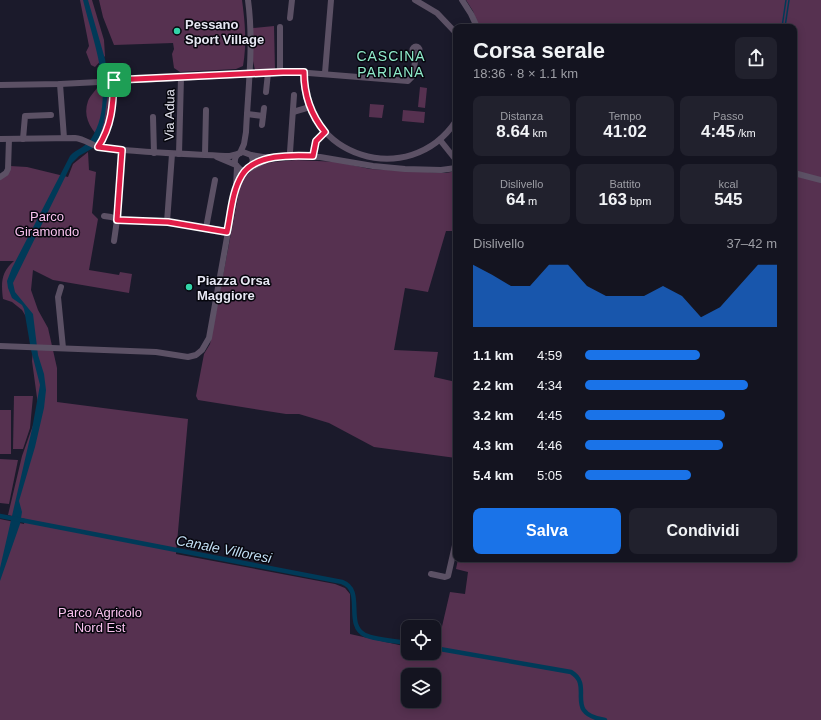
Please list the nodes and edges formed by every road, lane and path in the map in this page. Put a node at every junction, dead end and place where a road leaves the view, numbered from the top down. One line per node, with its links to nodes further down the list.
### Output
1 (248, 0): 14 (street)
2 (292, 0): 6 (street)
3 (331, 0): 15 (street)
4 (415, 0): 9 (street)
5 (462, 0): 7 (street)
6 (290, 18)
7 (476, 24)
8 (280, 27): 11 (street)
9 (453, 30)
10 (416, 54): 15 (street)
11 (280, 72): 12 (street); 13 (street)
12 (304, 72): 15 (street); 22 (street)
13 (268, 73): 14 (street); 20 (street)
14 (249, 74): 16 (street); 26 (street)
15 (325, 74)
16 (180, 77): 17 (street); 44 (street, Via Adua)
17 (112, 80): 18 (street); 39 (street)
18 (60, 84): 19 (street); 35 (street)
19 (0, 85)
20 (266, 92)
21 (294, 95): 25 (street)
22 (310, 107): 25 (street); 33 (street)
23 (264, 108): 28 (street)
24 (206, 110): 46 (street)
25 (293, 112): 41 (street)
26 (247, 114): 28 (street); 32 (street)
27 (51, 115): 34 (street)
28 (263, 116): 30 (street)
29 (153, 117): 42 (street)
30 (262, 125)
31 (453, 125): 38 (street)
32 (246, 132): 43 (street); 45 (street)
33 (325, 132): 38 (street); 47 (street)
34 (23, 138): 35 (street); 37 (street)
35 (64, 138): 39 (street)
36 (0, 139): 37 (street)
37 (10, 139): 54 (street)
38 (440, 140): 48 (street)
39 (98, 147): 40 (street)
40 (122, 150): 42 (street); 59 (street)
41 (290, 152)
42 (154, 153): 44 (street)
43 (239, 153): 45 (street); 46 (street); 50 (street)
44 (176, 154): 46 (street); 60 (street, Via Adua)
45 (250, 154): 49 (street); 52 (street)
46 (208, 155): 50 (street)
47 (313, 156): 49 (street); 51 (street)
48 (453, 156)
49 (276, 157): 52 (street)
50 (236, 166): 52 (street); 57 (street)
51 (453, 168)
52 (248, 169): 57 (street)
53 (797, 174): 56 (street)
54 (0, 177)
55 (215, 180): 61 (street)
56 (821, 180)
57 (236, 187): 62 (street)
58 (104, 216): 59 (street)
59 (117, 220): 60 (street); 63 (street)
60 (167, 222): 61 (street)
61 (206, 228): 62 (street)
62 (227, 232): 66 (street)
63 (114, 241)
64 (61, 287): 66 (street)
65 (0, 346): 66 (street)
66 (63, 348)
67 (453, 554): 68 (street)
68 (431, 574)

